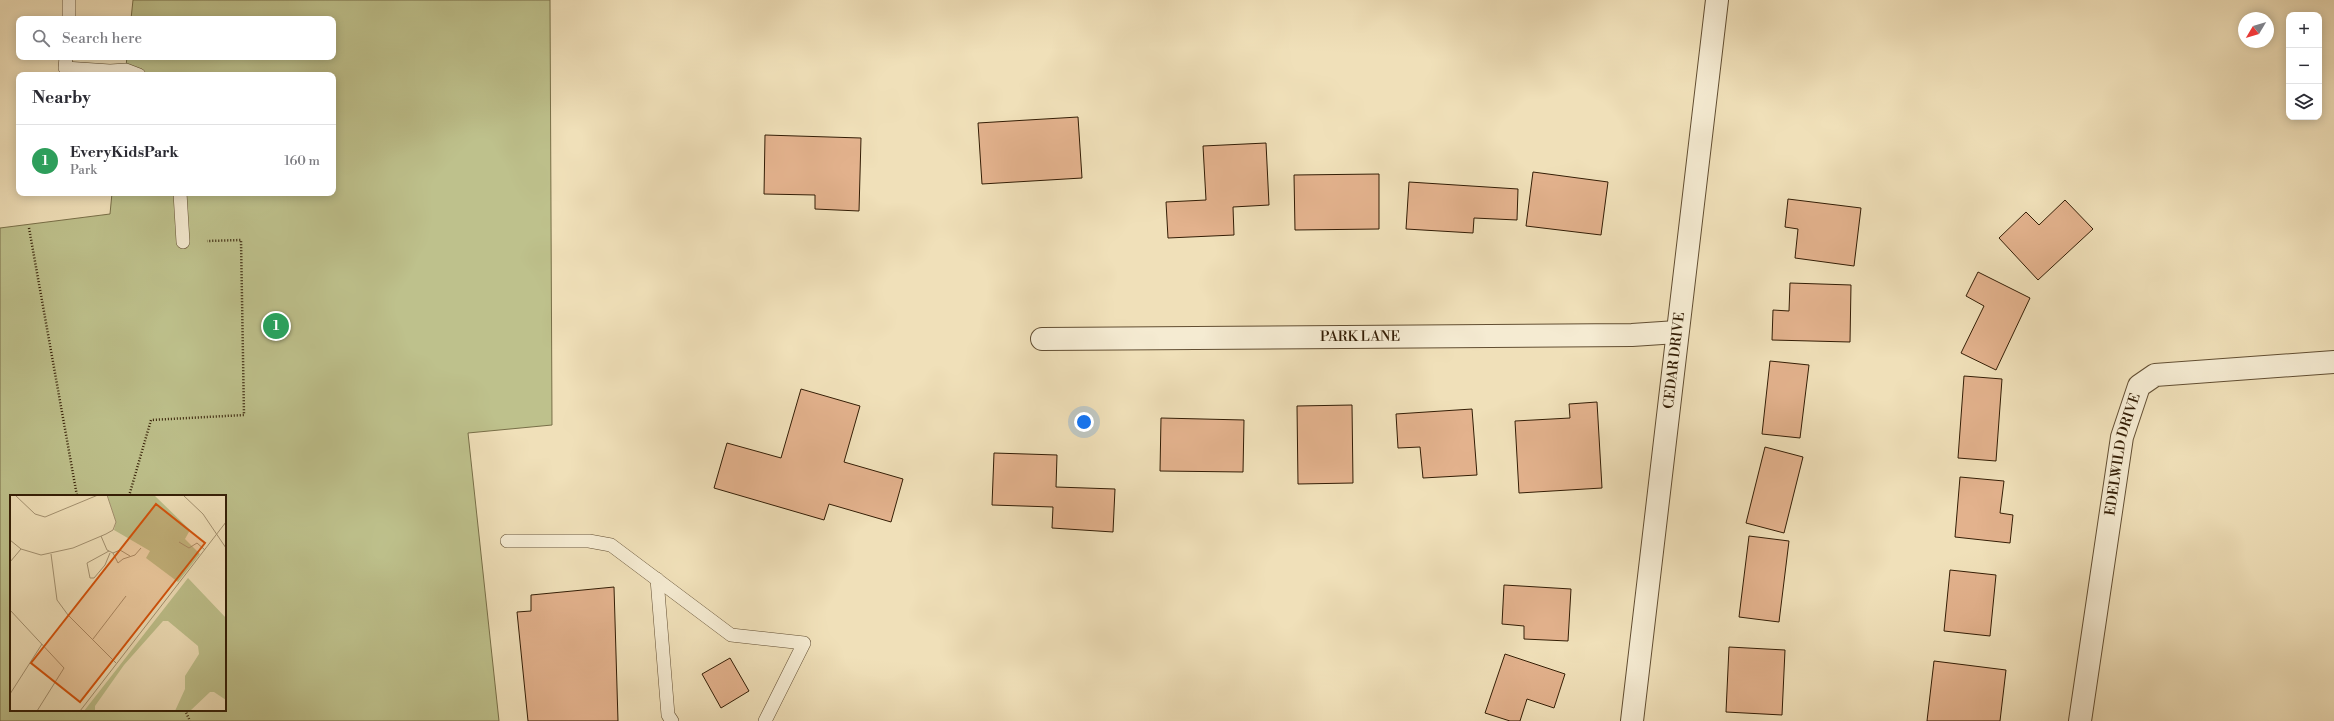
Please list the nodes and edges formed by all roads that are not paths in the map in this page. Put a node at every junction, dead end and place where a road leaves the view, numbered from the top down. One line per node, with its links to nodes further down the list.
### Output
1 (69, 0): 3 (lane)
2 (1717, 0): 8 (street, CEDAR DRIVE)
3 (68, 16)
4 (66, 60): 5 (lane)
5 (131, 72)
6 (180, 196): 7 (lane)
7 (183, 242)
8 (1677, 332): 9 (street, PARK LANE); 15 (street, CEDAR DRIVE)
9 (1042, 339)
10 (2334, 362): 16 (street, EDELWILD DRIVE)
11 (507, 542): 12 (lane)
12 (656, 579): 13 (lane); 14 (lane)
13 (672, 721)
14 (765, 721)
15 (1632, 721)
16 (2080, 721)

